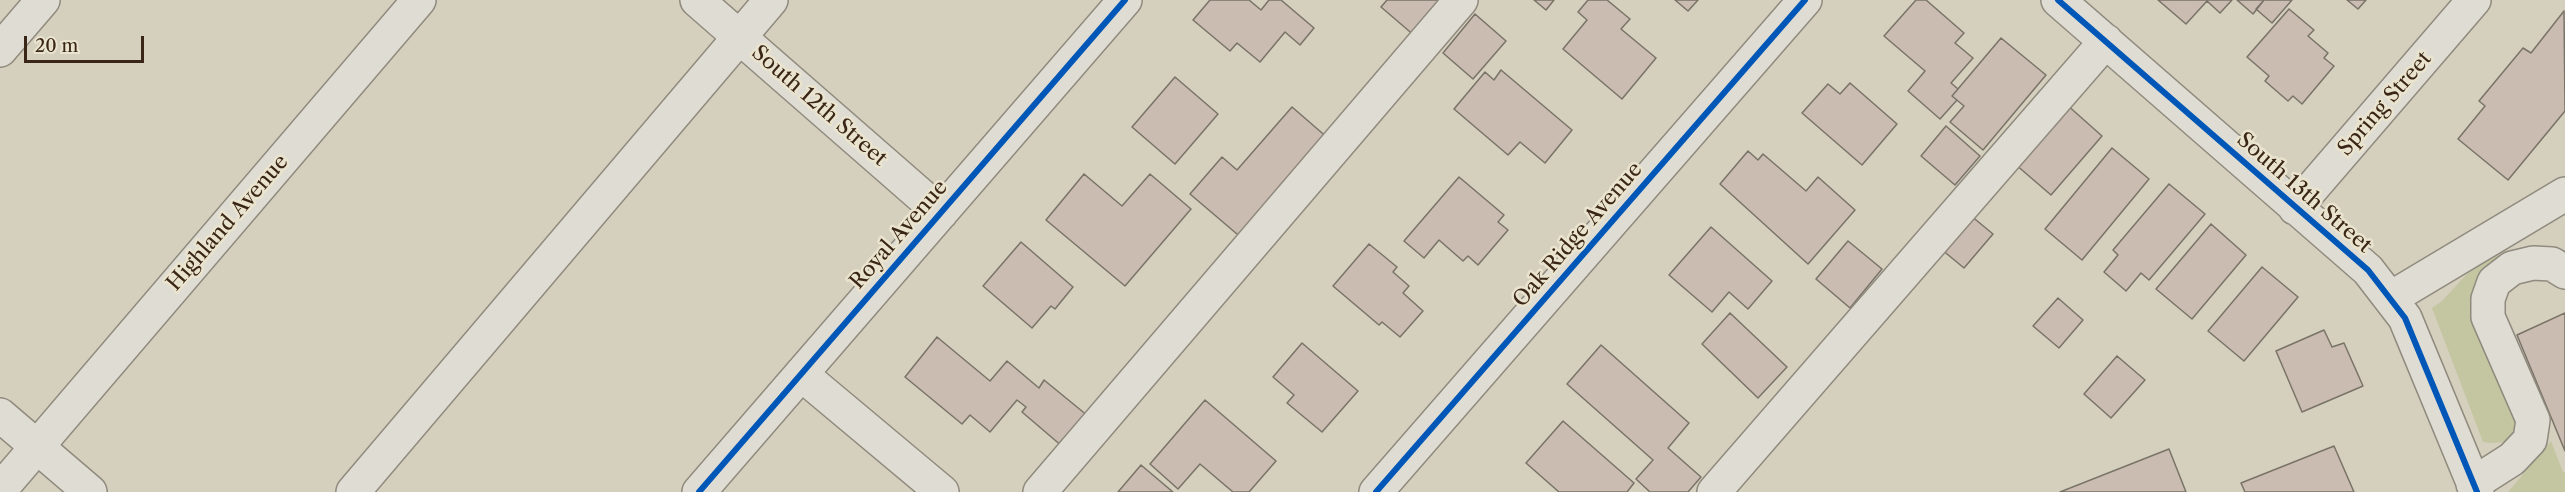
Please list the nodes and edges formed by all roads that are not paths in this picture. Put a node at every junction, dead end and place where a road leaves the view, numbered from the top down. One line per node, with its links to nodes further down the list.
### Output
1 (43, 0): 12 (street)
2 (419, 0): 20 (street, Highland Avenue)
3 (698, 0): 10 (street, South 12th Street)
4 (771, 0): 10 (street)
5 (1125, 0): 15 (street, Royal Avenue)
6 (1461, 0): 27 (street)
7 (1805, 0): 28 (street, Oak Ridge Avenue)
8 (2058, 0): 11 (street, South 13th Street)
9 (2474, 0): 14 (street, Spring Street)
10 (739, 36): 15 (street, South 12th Street); 24 (street)
11 (2106, 41): 14 (street, South 13th Street); 29 (street)
12 (0, 50)
13 (2565, 194): 17 (street)
14 (2295, 208): 17 (street, South 13th Street)
15 (941, 213): 18 (street, Royal Avenue)
16 (2565, 272): 21 (street)
17 (2391, 298): 21 (street, South 13th Street)
18 (801, 374): 25 (street, Royal Avenue); 26 (street)
19 (0, 416): 20 (street)
20 (36, 446): 22 (street, Highland Avenue); 23 (street)
21 (2475, 488)
22 (0, 490)
23 (90, 492)
24 (353, 492)
25 (699, 492)
26 (942, 492)
27 (1040, 492)
28 (1376, 492)
29 (1714, 492)

